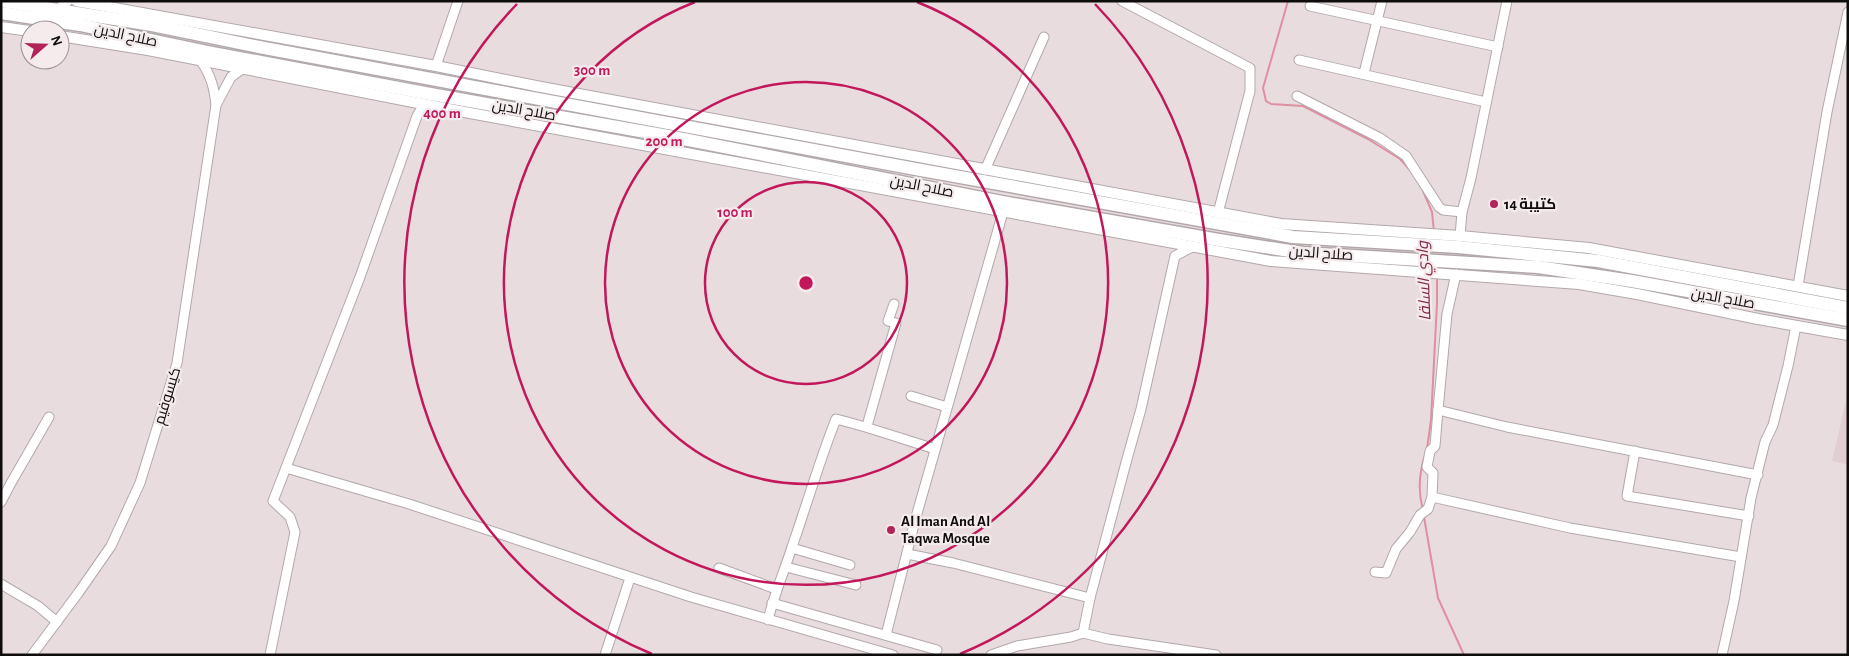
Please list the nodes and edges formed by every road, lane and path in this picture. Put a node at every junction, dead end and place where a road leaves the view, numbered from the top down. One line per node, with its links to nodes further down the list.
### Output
1 (2, 1): 9 (highway, صلاح الدين)
2 (68, 1): 9 (street)
3 (76, 1): 20 (main road)
4 (458, 1): 20 (street)
5 (1122, 1): 35 (street)
6 (1382, 1): 12 (street)
7 (1507, 1): 17 (street)
8 (1310, 6): 12 (street)
9 (57, 10): 28 (highway, صلاح الدين)
10 (1848, 12): 45 (street)
11 (1, 13): 30 (highway, صلاح الدين)
12 (1377, 21): 17 (street); 22 (street)
13 (1, 27): 14 (main road)
14 (20, 30)
15 (70, 38): 19 (main road)
16 (1044, 38): 33 (street)
17 (1498, 47): 25 (street)
18 (1299, 60): 22 (street)
19 (201, 61): 21 (main road); 26 (street, كيسوفيم)
20 (436, 66): 33 (main road)
21 (242, 69): 24 (main road); 26 (street, كيسوفيم)
22 (1364, 73): 25 (street)
23 (1297, 96): 36 (street)
24 (405, 100): 27 (main road); 29 (street)
25 (1486, 102): 36 (street)
26 (216, 105): 77 (street, كيسوفيم)
27 (428, 105): 29 (street); 34 (main road)
28 (639, 117): 30 (highway); 31 (highway, صلاح الدين)
29 (415, 121): 58 (street)
30 (635, 130): 32 (highway, صلاح الدين)
31 (775, 143): 32 (highway); 37 (highway, صلاح الدين)
32 (764, 155): 44 (highway, صلاح الدين)
33 (985, 170): 35 (main road)
34 (1003, 212): 39 (main road); 52 (street)
35 (1218, 212): 37 (main road)
36 (1462, 212): 38 (street)
37 (1424, 239): 38 (highway, صلاح الدين)
38 (1458, 239): 41 (highway, صلاح الدين); 45 (main road)
39 (1159, 241): 40 (main road); 42 (street)
40 (1192, 247): 42 (street); 44 (main road)
41 (1542, 254): 43 (highway); 46 (highway, صلاح الدين)
42 (1175, 256): 74 (street)
43 (1538, 267): 44 (highway, صلاح الدين); 48 (highway, صلاح الدين)
44 (1456, 268): 49 (main road); 53 (street)
45 (1798, 286): 46 (main road)
46 (1845, 303)
47 (894, 304): 55 (street)
48 (1848, 320)
49 (1796, 326): 50 (main road); 59 (street)
50 (1848, 335)
51 (911, 396): 52 (street)
52 (947, 408): 56 (street)
53 (1438, 410): 57 (street); 60 (street)
54 (49, 417): 61 (street)
55 (867, 426): 56 (street); 63 (street)
56 (935, 449): 64 (street)
57 (1635, 451): 59 (street); 62 (street)
58 (286, 468): 70 (street); 83 (street)
59 (1758, 474): 62 (street)
60 (1432, 497): 65 (street); 69 (street)
61 (1, 502)
62 (1749, 516): 65 (street)
63 (792, 548): 66 (street); 67 (street)
64 (907, 554): 74 (street); 79 (street)
65 (1741, 557): 87 (street)
66 (850, 565)
67 (786, 567): 72 (street); 73 (street)
68 (719, 568): 73 (street)
69 (1374, 572)
70 (630, 578): 76 (street); 81 (street)
71 (1, 584): 77 (street)
72 (856, 585)
73 (776, 589): 75 (street)
74 (1090, 598): 78 (street)
75 (772, 603): 76 (street); 79 (street)
76 (768, 620): 84 (street)
77 (57, 622): 82 (street, كيسوفيم)
78 (1083, 633): 85 (street); 86 (street)
79 (886, 635): 80 (street)
80 (937, 650)
81 (608, 654)
82 (32, 655)
83 (270, 655)
84 (893, 655)
85 (991, 655)
86 (1216, 655)
87 (1722, 655)

